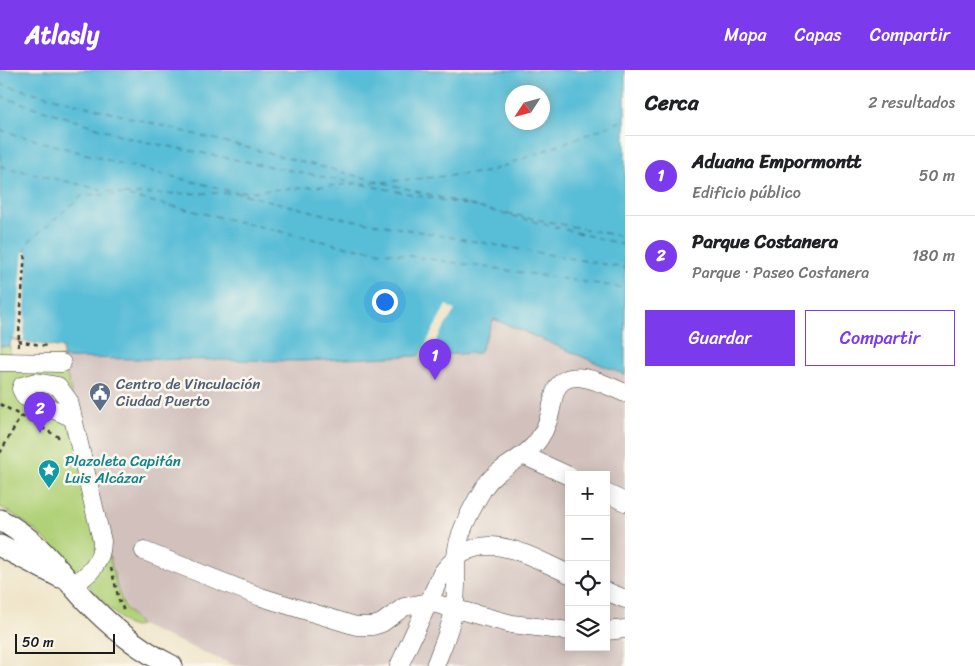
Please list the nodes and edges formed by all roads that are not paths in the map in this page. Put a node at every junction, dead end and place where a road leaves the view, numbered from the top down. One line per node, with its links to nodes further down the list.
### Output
1 (0, 362): 2 (street)
2 (62, 363)
3 (625, 394): 5 (street)
4 (73, 418): 14 (street)
5 (523, 455): 6 (street); 12 (street)
6 (565, 474)
7 (610, 495): 8 (street)
8 (625, 502)
9 (0, 520): 14 (main road)
10 (0, 546): 14 (main road)
11 (144, 551): 17 (street)
12 (456, 558): 13 (street); 17 (street); 18 (street)
13 (565, 572)
14 (71, 584): 22 (main road)
15 (610, 593): 16 (street)
16 (625, 599)
17 (429, 602): 18 (street); 23 (street)
18 (454, 609): 20 (street); 24 (street)
19 (625, 629): 21 (street)
20 (565, 631)
21 (610, 631)
22 (172, 666)
23 (399, 666)
24 (434, 666)

